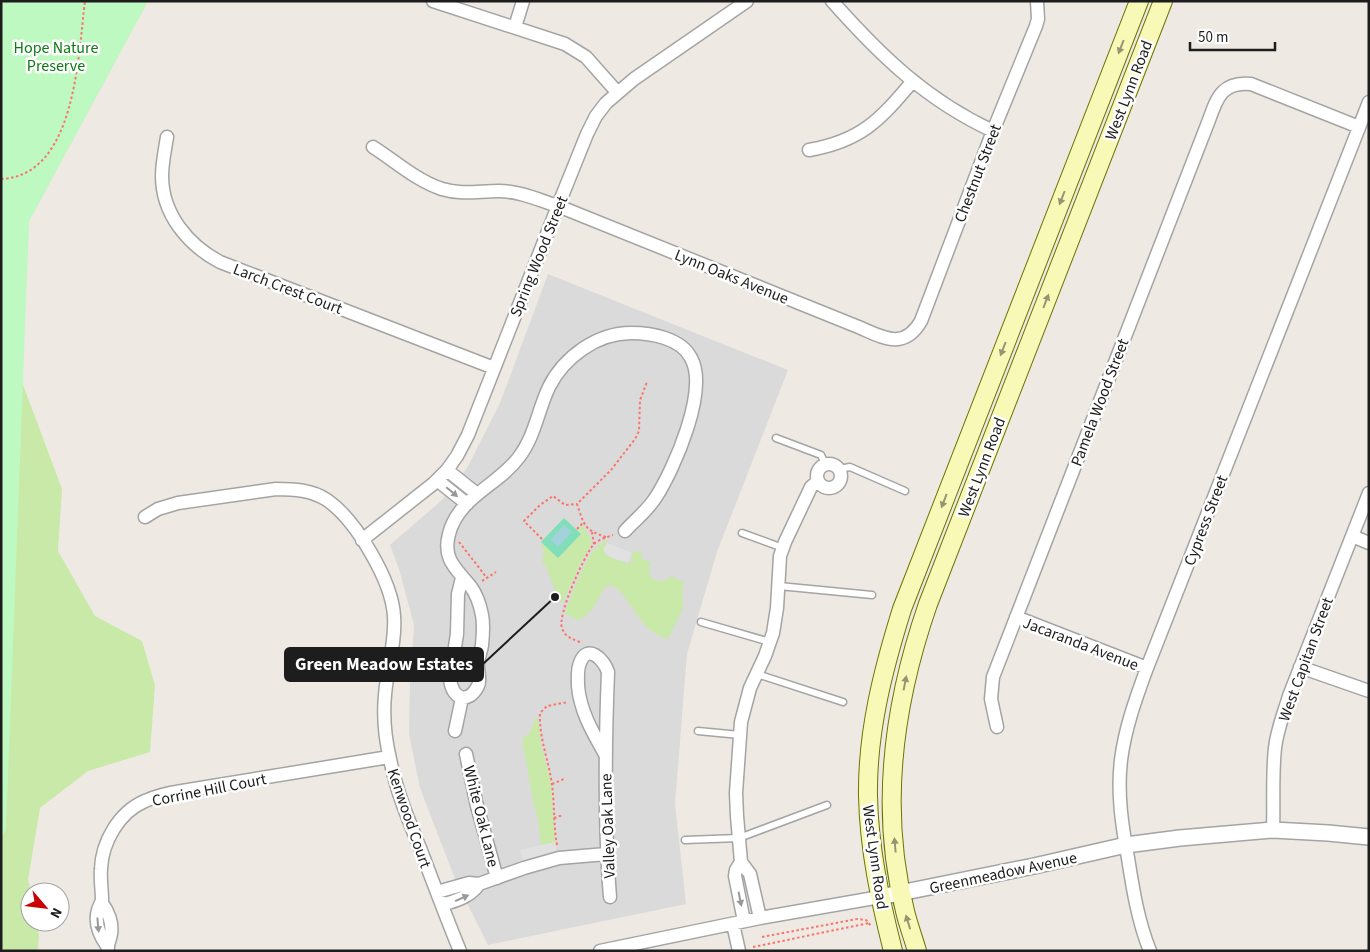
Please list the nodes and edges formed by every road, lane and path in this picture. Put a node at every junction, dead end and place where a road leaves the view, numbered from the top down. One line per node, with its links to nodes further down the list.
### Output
1 (86, 1): 18 (path)
2 (433, 1): 9 (street)
3 (523, 1): 9 (street)
4 (747, 1): 11 (street, Spring Wood Street)
5 (832, 1): 10 (street)
6 (1139, 1): 92 (main road, West Lynn Road, one-way to 92)
7 (1163, 1): 90 (main road, West Lynn Road, one-way to 7)
8 (1037, 4): 14 (street, Chestnut Street)
9 (515, 27): 11 (street)
10 (912, 82): 14 (street); 17 (street)
11 (617, 92): 19 (street, Spring Wood Street)
12 (1369, 102): 13 (street, Cypress Street)
13 (1359, 127): 54 (street, Pamela Wood Street); 59 (street, Cypress Street)
14 (993, 131): 20 (street, Chestnut Street)
15 (167, 137): 21 (street, Larch Crest Court)
16 (373, 147): 19 (street, Lynn Oaks Avenue)
17 (809, 150)
18 (1, 179)
19 (558, 206): 20 (street, Lynn Oaks Avenue); 21 (street, Spring Wood Street)
20 (908, 337)
21 (494, 368): 26 (street, Spring Wood Street)
22 (647, 382): 33 (path)
23 (776, 438): 24 (lane)
24 (825, 464): 25 (street); 28 (street)
25 (839, 469): 28 (street); 29 (lane)
26 (447, 470): 27 (street, Spring Wood Street); 30 (street)
27 (438, 480): 32 (street, one-way to 32); 44 (street, Spring Wood Street)
28 (818, 480): 47 (street)
29 (905, 491)
30 (477, 494): 32 (street); 37 (street)
31 (1369, 494): 40 (street, West Capitan Street)
32 (467, 504): 49 (street)
33 (577, 504): 35 (path); 43 (path)
34 (145, 517): 44 (street, Kenwood Court)
35 (583, 523): 36 (path); 38 (path)
36 (576, 529)
37 (625, 531): 41 (path)
38 (592, 532): 41 (path); 46 (path)
39 (742, 533): 47 (lane)
40 (1352, 536): 45 (street); 58 (street, West Capitan Street)
41 (606, 537): 46 (path)
42 (456, 539): 50 (path)
43 (542, 539)
44 (362, 540): 73 (street, Kenwood Court)
45 (1369, 542)
46 (594, 544): 56 (path)
47 (783, 548): 51 (street)
48 (496, 572): 50 (path)
49 (462, 578): 52 (street); 62 (street)
50 (487, 578): 52 (path)
51 (779, 586): 53 (lane); 57 (street)
52 (471, 588): 62 (street)
53 (872, 594)
54 (1016, 617): 59 (street, Jacaranda Avenue); 67 (street, Pamela Wood Street)
55 (702, 622): 57 (lane)
56 (580, 642)
57 (770, 642): 60 (street)
58 (1300, 667): 61 (street); 79 (street, West Capitan Street)
59 (1147, 668): 84 (street, Cypress Street)
60 (757, 674): 63 (lane); 70 (street)
61 (1369, 691)
62 (462, 698): 68 (street)
63 (842, 702)
64 (558, 704): 66 (path)
65 (545, 723): 66 (path)
66 (540, 726): 75 (path)
67 (997, 727)
68 (455, 730)
69 (698, 731): 70 (lane)
70 (740, 735): 81 (street)
71 (466, 754): 87 (street, White Oak Lane)
72 (605, 754): 72 (street, Valley Oak Lane); 85 (street, Valley Oak Lane)
73 (389, 757): 89 (street, Kenwood Court); 101 (street, Corrine Hill Court)
74 (564, 779): 75 (path)
75 (552, 784): 78 (path)
76 (827, 805): 81 (lane)
77 (563, 815): 78 (path)
78 (554, 818): 83 (path)
79 (1274, 830): 80 (street, Greenmeadow Avenue); 84 (street, Greenmeadow Avenue)
80 (1369, 837)
81 (739, 838): 82 (lane); 86 (street)
82 (685, 840)
83 (556, 843)
84 (1126, 845): 90 (street, Greenmeadow Avenue); 107 (street, Cypress Street)
85 (606, 854): 87 (street); 91 (street, Valley Oak Lane)
86 (741, 862): 94 (street); 95 (street, one-way to 95)
87 (497, 878): 88 (street)
88 (479, 884): 89 (street); 93 (street, one-way to 88)
89 (437, 892): 93 (street, Kenwood Court)
90 (901, 893): 92 (street, Greenmeadow Avenue); 106 (main road, West Lynn Road, one-way to 90)
91 (610, 897)
92 (880, 897): 94 (street); 105 (main road, West Lynn Road)
93 (442, 905): 102 (street, Kenwood Court)
94 (760, 918): 95 (street)
95 (739, 923): 99 (street); 104 (street)
96 (869, 924): 97 (path); 98 (path); 100 (path)
97 (872, 927)
98 (762, 937)
99 (662, 945): 103 (street)
100 (752, 947)
101 (108, 948)
102 (460, 951)
103 (600, 951)
104 (739, 951)
105 (893, 951)
106 (917, 951)
107 (1150, 951)

